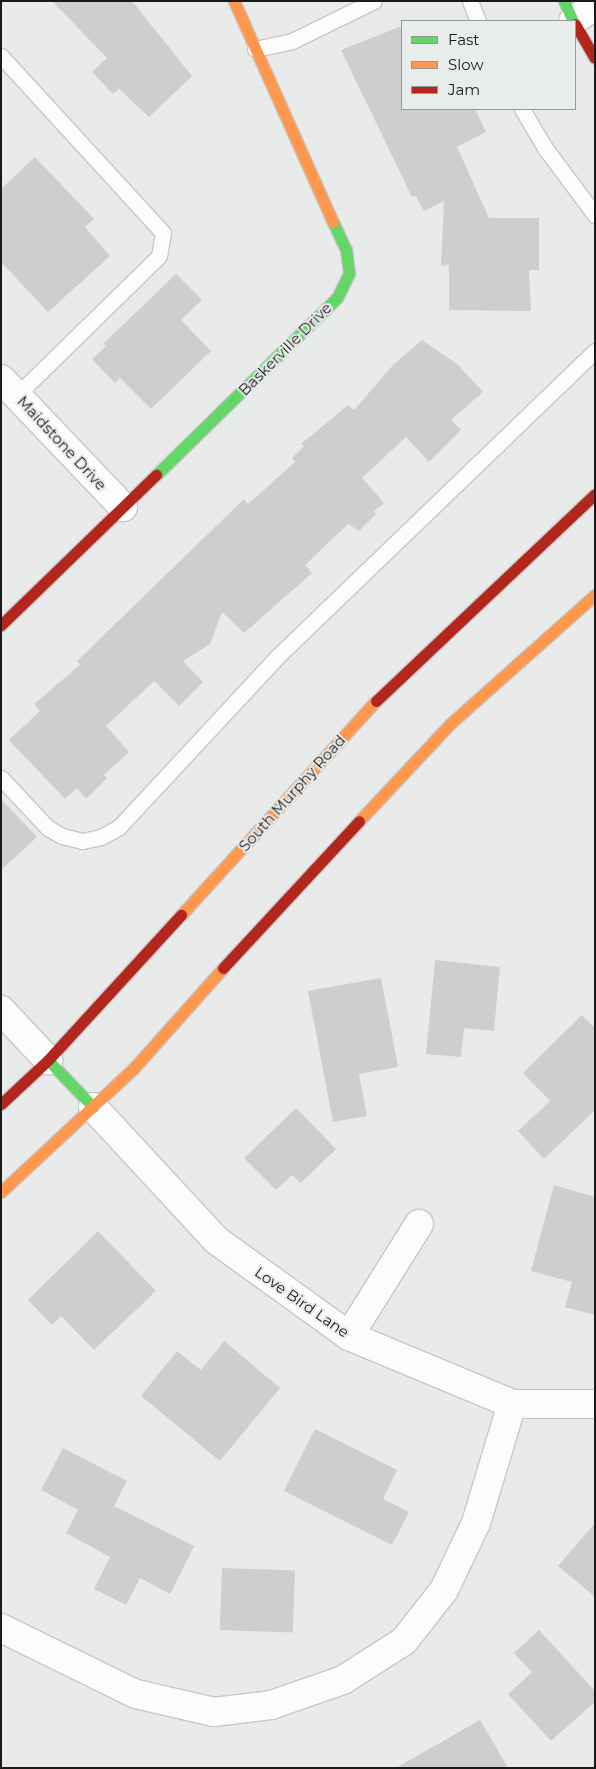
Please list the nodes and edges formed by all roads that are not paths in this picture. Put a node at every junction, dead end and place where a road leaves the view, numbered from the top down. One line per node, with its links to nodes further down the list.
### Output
1 (234, 1): 8 (main road, Baskerville Drive)
2 (374, 1): 8 (lane)
3 (470, 1): 6 (lane)
4 (595, 5): 5 (street)
5 (571, 17)
6 (478, 20)
7 (576, 26): 10 (main road)
8 (255, 49): 16 (main road, Baskerville Drive)
9 (1, 56): 14 (lane)
10 (595, 58)
11 (523, 110): 12 (lane)
12 (595, 215)
13 (595, 351): 19 (lane)
14 (9, 387): 16 (street, Maidstone Drive)
15 (595, 494): 21 (main road, South Murphy Road)
16 (123, 507): 18 (main road, Baskerville Drive)
17 (595, 595): 23 (main road)
18 (1, 625)
19 (1, 778)
20 (1, 1010): 21 (street)
21 (48, 1060): 22 (main road, South Murphy Road); 23 (main road)
22 (1, 1104)
23 (92, 1107): 24 (main road); 26 (street, Love Bird Lane)
24 (1, 1192)
25 (419, 1224): 26 (street)
26 (349, 1336): 27 (street, Love Bird Lane)
27 (512, 1404): 28 (street, Love Bird Lane); 29 (street)
28 (595, 1404)
29 (1, 1628)

